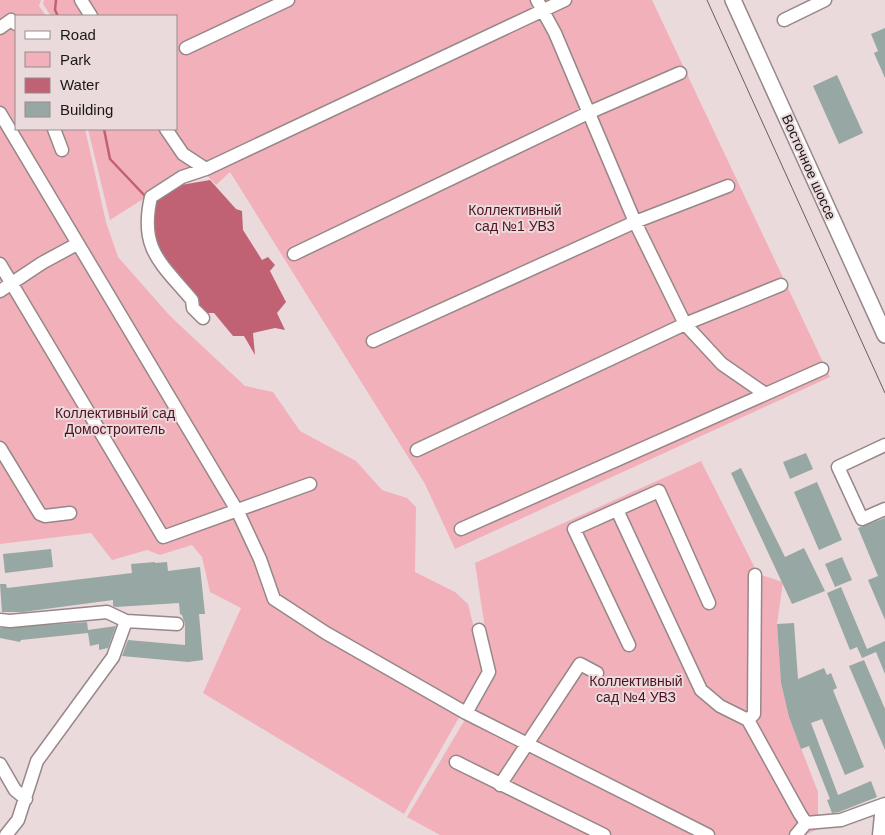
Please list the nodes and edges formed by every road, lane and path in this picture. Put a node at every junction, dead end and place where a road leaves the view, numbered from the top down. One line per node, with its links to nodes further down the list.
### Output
1 (80, 0): 7 (lane)
2 (288, 0): 11 (lane)
3 (566, 0): 6 (lane)
4 (733, 0): 29 (main road, Восточное шоссе)
5 (825, 0): 8 (lane)
6 (539, 5): 14 (lane); 18 (lane)
7 (90, 15)
8 (784, 20)
9 (15, 21): 10 (lane)
10 (0, 28)
11 (186, 48)
12 (680, 74): 14 (lane)
13 (0, 113): 21 (lane)
14 (588, 113): 20 (lane); 22 (lane)
15 (54, 130): 17 (lane)
16 (167, 130): 18 (lane)
17 (62, 150)
18 (206, 170): 27 (lane)
19 (728, 186): 20 (lane)
20 (635, 222): 28 (lane); 30 (lane)
21 (76, 244): 24 (lane); 39 (lane)
22 (294, 254)
23 (0, 264): 24 (lane)
24 (11, 283): 26 (lane); 39 (lane)
25 (781, 285): 28 (lane)
26 (0, 291)
27 (203, 318)
28 (685, 324): 32 (lane); 35 (lane)
29 (885, 335)
30 (372, 341)
31 (822, 369): 32 (lane)
32 (764, 393): 41 (lane)
33 (885, 445): 37 (lane)
34 (0, 448): 40 (lane)
35 (417, 450)
36 (310, 484): 39 (lane)
37 (885, 509)
38 (618, 510): 43 (lane); 48 (lane); 51 (lane)
39 (238, 512): 50 (lane)
40 (70, 513)
41 (461, 529)
42 (754, 575): 51 (lane)
43 (710, 603)
44 (0, 620): 45 (lane)
45 (126, 621): 46 (lane); 56 (lane)
46 (177, 624)
47 (479, 630): 50 (lane)
48 (629, 645)
49 (598, 673): 52 (lane)
50 (466, 713): 52 (lane)
51 (748, 720): 58 (lane)
52 (526, 746): 55 (lane); 61 (lane)
53 (456, 762): 55 (lane)
54 (0, 764): 56 (lane)
55 (500, 785): 60 (lane)
56 (26, 799): 59 (lane)
57 (883, 805): 58 (lane); 63 (lane)
58 (806, 823): 62 (lane)
59 (6, 835)
60 (604, 835)
61 (708, 835)
62 (796, 835)
63 (879, 835)

